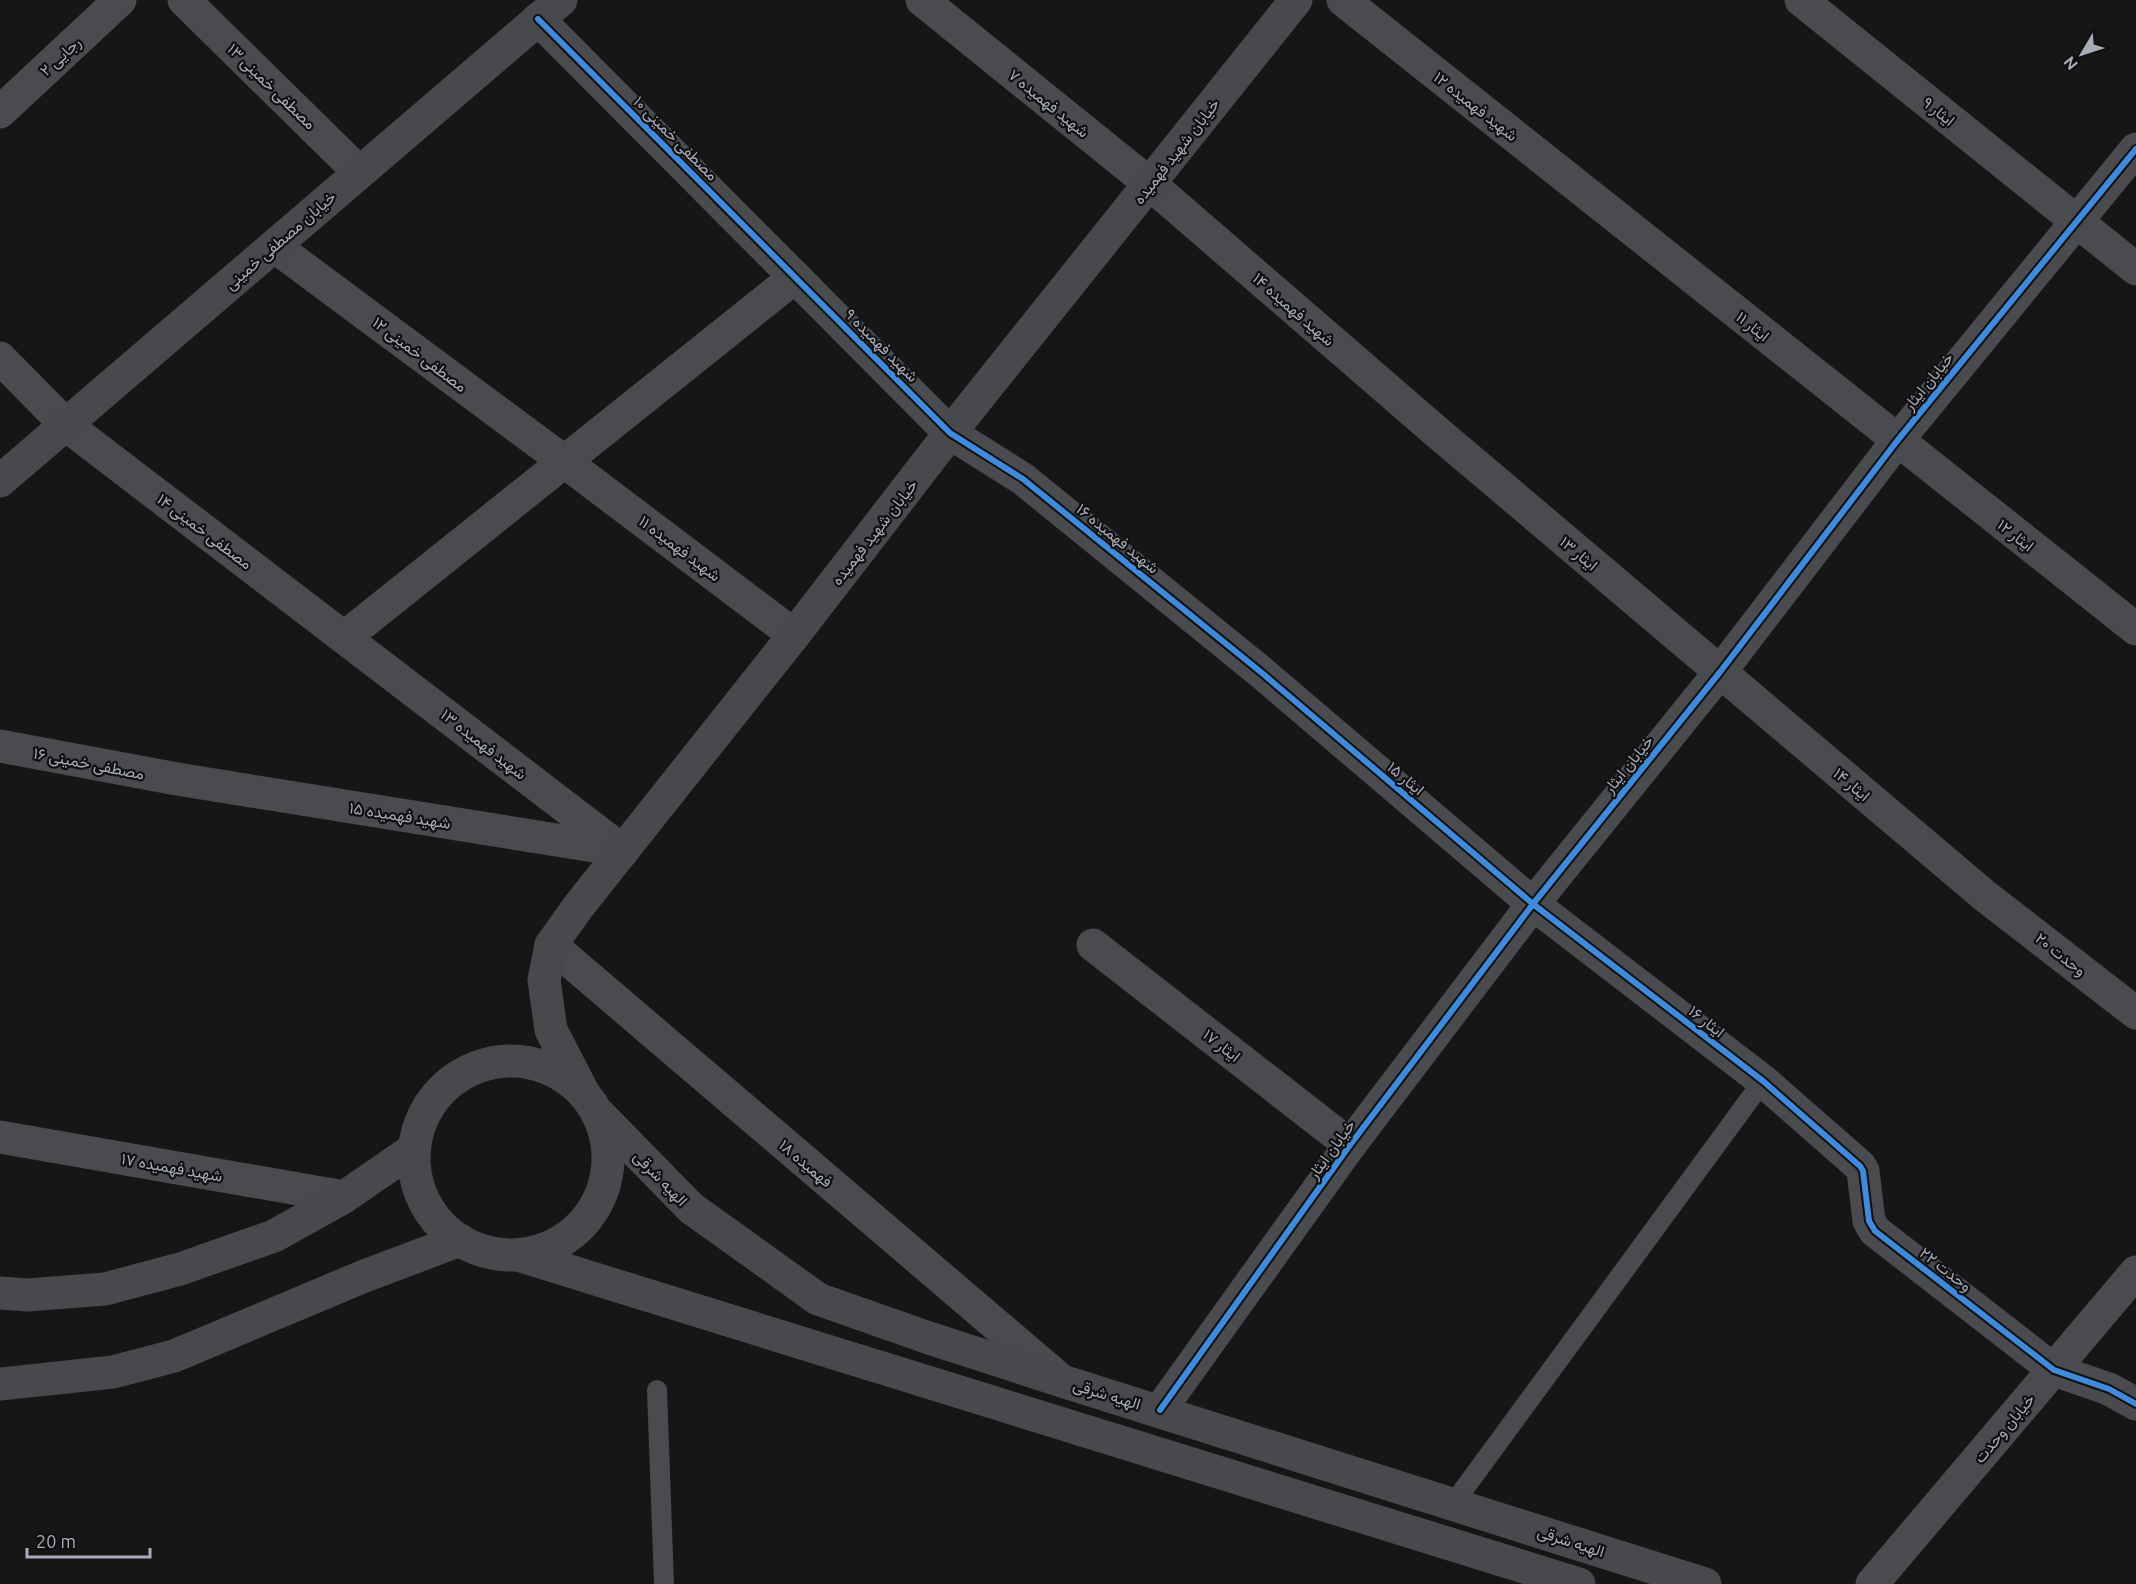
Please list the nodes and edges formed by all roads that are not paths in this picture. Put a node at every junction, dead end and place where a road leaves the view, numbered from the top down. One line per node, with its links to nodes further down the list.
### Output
1 (120, 0): 8 (street, رجایی ۲)
2 (184, 0): 10 (street, مصطفی خمینی ۱۳)
3 (922, 0): 11 (street, شهید فهمیده ۷)
4 (1296, 0): 11 (street, خیابان شهید فهمیده)
5 (1343, 0): 12 (street, شهید فهمیده ۱۲)
6 (1801, 0): 13 (street, ایثار ۹)
7 (549, 10): 10 (street, خیابان مصطفی خمینی); 16 (street, مصطفی خمینی ۱۰)
8 (0, 112)
9 (2136, 149): 13 (street, خیابان ایثار)
10 (359, 172): 14 (street, خیابان مصطفی خمینی)
11 (1150, 184): 19 (street, خیابان شهید فهمیده); 20 (street, شهید فهمیده ۱۴)
12 (1609, 212): 21 (street, ایثار ۱۱)
13 (2078, 222): 15 (street, ایثار ۹); 21 (street, خیابان ایثار)
14 (274, 246): 18 (street, خیابان مصطفی خمینی); 22 (street, مصطفی خمینی ۱۲)
15 (2136, 269)
16 (795, 277): 19 (street, شهید فهمیده ۹); 22 (street)
17 (0, 358): 18 (street, مصطفی خمینی ۱۴)
18 (66, 425): 23 (street, خیابان مصطفی خمینی); 26 (street, مصطفی خمینی ۱۴)
19 (950, 433): 25 (street, خیابان شهید فهمیده); 28 (street, شهید فهمیده ۱۶)
20 (1438, 433): 27 (street, ایثار ۱۳)
21 (1897, 441): 24 (street, ایثار ۱۲); 27 (street, خیابان ایثار)
22 (566, 462): 25 (street, شهید فهمیده ۱۱); 26 (street)
23 (0, 481)
24 (2136, 628)
25 (794, 635): 31 (street, خیابان شهید فهمیده)
26 (345, 637): 31 (street, شهید فهمیده ۱۳)
27 (1720, 672): 32 (street, ایثار ۱۴); 33 (street, خیابان ایثار)
28 (1262, 673): 33 (street, ایثار ۱۵)
29 (0, 746): 30 (street, مصطفی خمینی ۱۶)
30 (177, 779): 31 (street, شهید فهمیده ۱۵)
31 (623, 851): 34 (street, خیابان شهید فهمیده)
32 (1985, 896): 36 (street, وحدت ۲۰)
33 (1533, 904): 37 (street, ایثار ۱۶); 40 (street, خیابان ایثار)
34 (551, 945): 38 (street, خیابان شهید فهمیده); 49 (street, فهمیده ۱۸)
35 (1093, 945): 40 (street, ایثار ۱۷)
36 (2136, 1013)
37 (1763, 1081): 42 (street, ایثار ۱۶); 54 (lane)
38 (591, 1103): 41 (street); 45 (street); 49 (street, الهیه شرقی)
39 (0, 1137): 43 (street, شهید فهمیده ۱۷)
40 (1350, 1145): 53 (street, خیابان ایثار)
41 (414, 1149): 43 (street); 44 (street)
42 (1860, 1166): 48 (street, وحدت ۲۲)
43 (344, 1197): 47 (street)
44 (460, 1240): 45 (street); 50 (street)
45 (518, 1255): 56 (street)
46 (2136, 1272): 48 (street, خیابان وحدت)
47 (0, 1293)
48 (2054, 1370): 52 (street, وحدت ۲۲); 58 (street, خیابان وحدت)
49 (1062, 1381): 53 (street, الهیه شرقی)
50 (0, 1384)
51 (657, 1390): 55 (lane)
52 (2136, 1404)
53 (1160, 1410): 54 (street, الهیه شرقی)
54 (1453, 1504): 57 (street, الهیه شرقی)
55 (664, 1584)
56 (1579, 1584)
57 (1705, 1584)
58 (1872, 1584)

